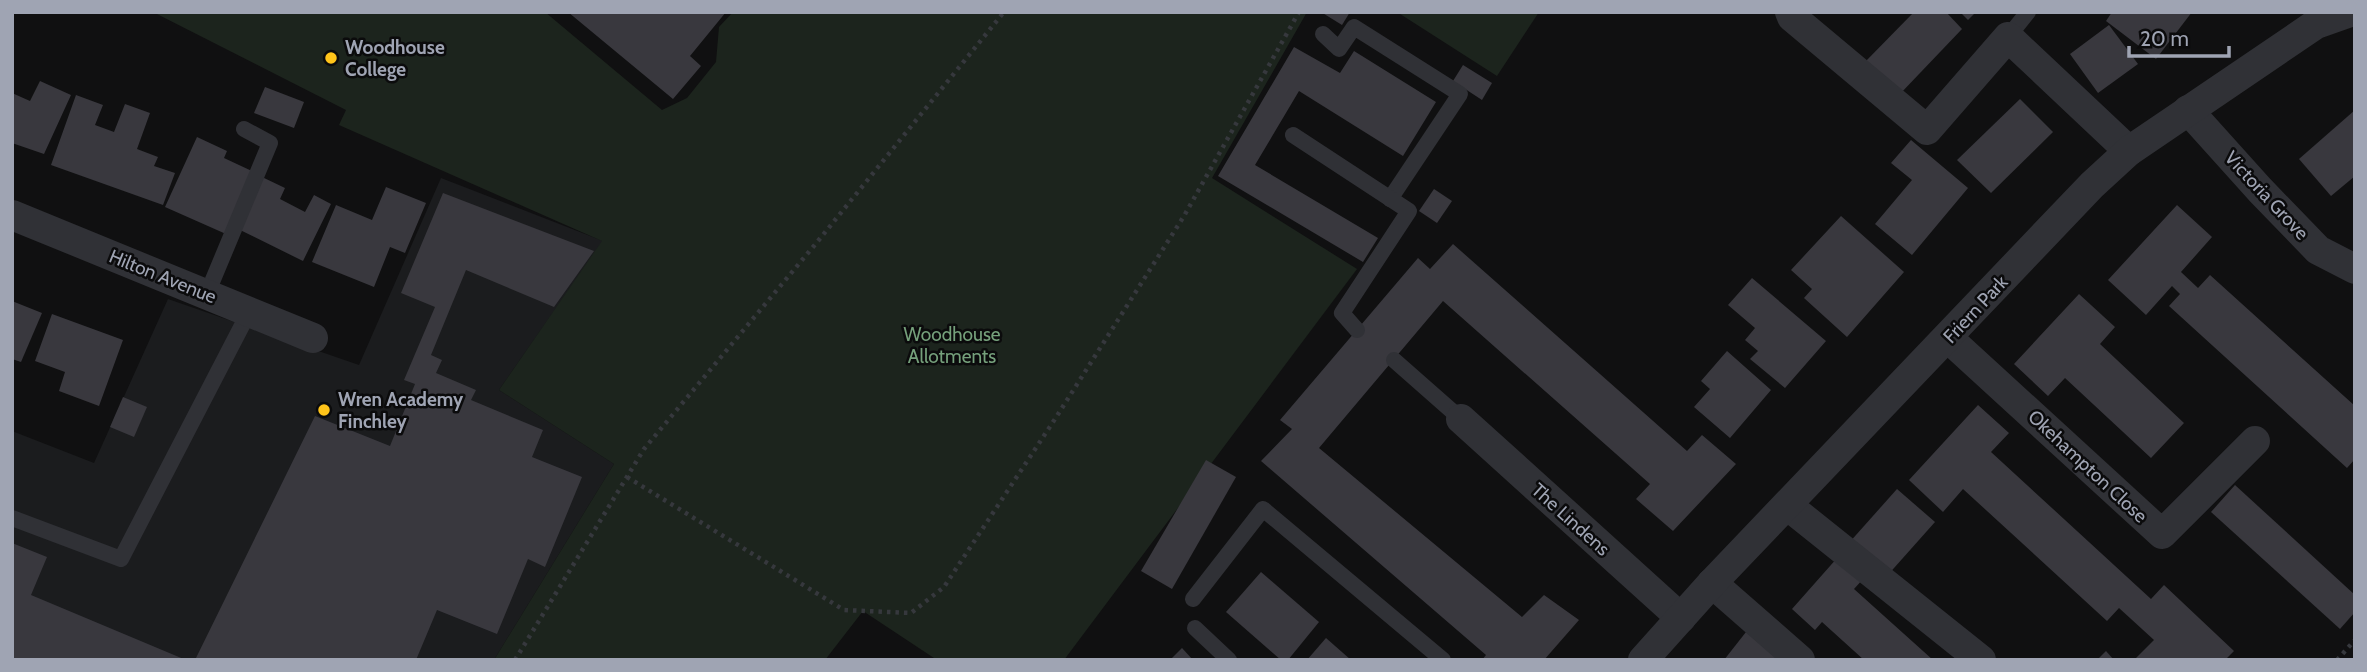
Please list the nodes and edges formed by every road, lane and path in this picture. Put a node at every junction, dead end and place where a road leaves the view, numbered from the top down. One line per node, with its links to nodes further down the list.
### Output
1 (1004, 12): 24 (path)
2 (1298, 12): 24 (path)
3 (1790, 12): 8 (street)
4 (2028, 12): 8 (lane)
5 (2350, 12): 6 (street, Friern Park)
6 (2309, 18): 9 (street, Friern Park)
7 (1323, 34): 13 (lane)
8 (2008, 37): 12 (street)
9 (2188, 110): 12 (street, Friern Park); 15 (street, Victoria Grove)
10 (244, 129): 16 (lane)
11 (1293, 135): 13 (lane)
12 (2129, 151): 20 (street, Friern Park)
13 (1390, 199): 18 (lane)
14 (12, 215): 16 (street, Hilton Avenue)
15 (2355, 269)
16 (207, 294): 17 (street, Hilton Avenue)
17 (249, 312): 19 (street, Hilton Avenue); 26 (lane)
18 (1357, 330)
19 (313, 338)
20 (1948, 338): 23 (street, Okehampton Close); 25 (street, Friern Park)
21 (1394, 360): 22 (lane)
22 (1461, 419): 29 (street, The Lindens)
23 (2255, 441)
24 (627, 477): 32 (path)
25 (1787, 505): 27 (street, Friern Park); 37 (street)
26 (12, 518)
27 (1712, 583): 29 (street, Friern Park); 36 (street)
28 (1193, 598): 34 (lane)
29 (1681, 618): 35 (street, Friern Park)
30 (1195, 628): 33 (lane)
31 (2355, 640): 38 (path)
32 (514, 660)
33 (1229, 660)
34 (1443, 660)
35 (1643, 660)
36 (1800, 660)
37 (1981, 660)
38 (2337, 660)

